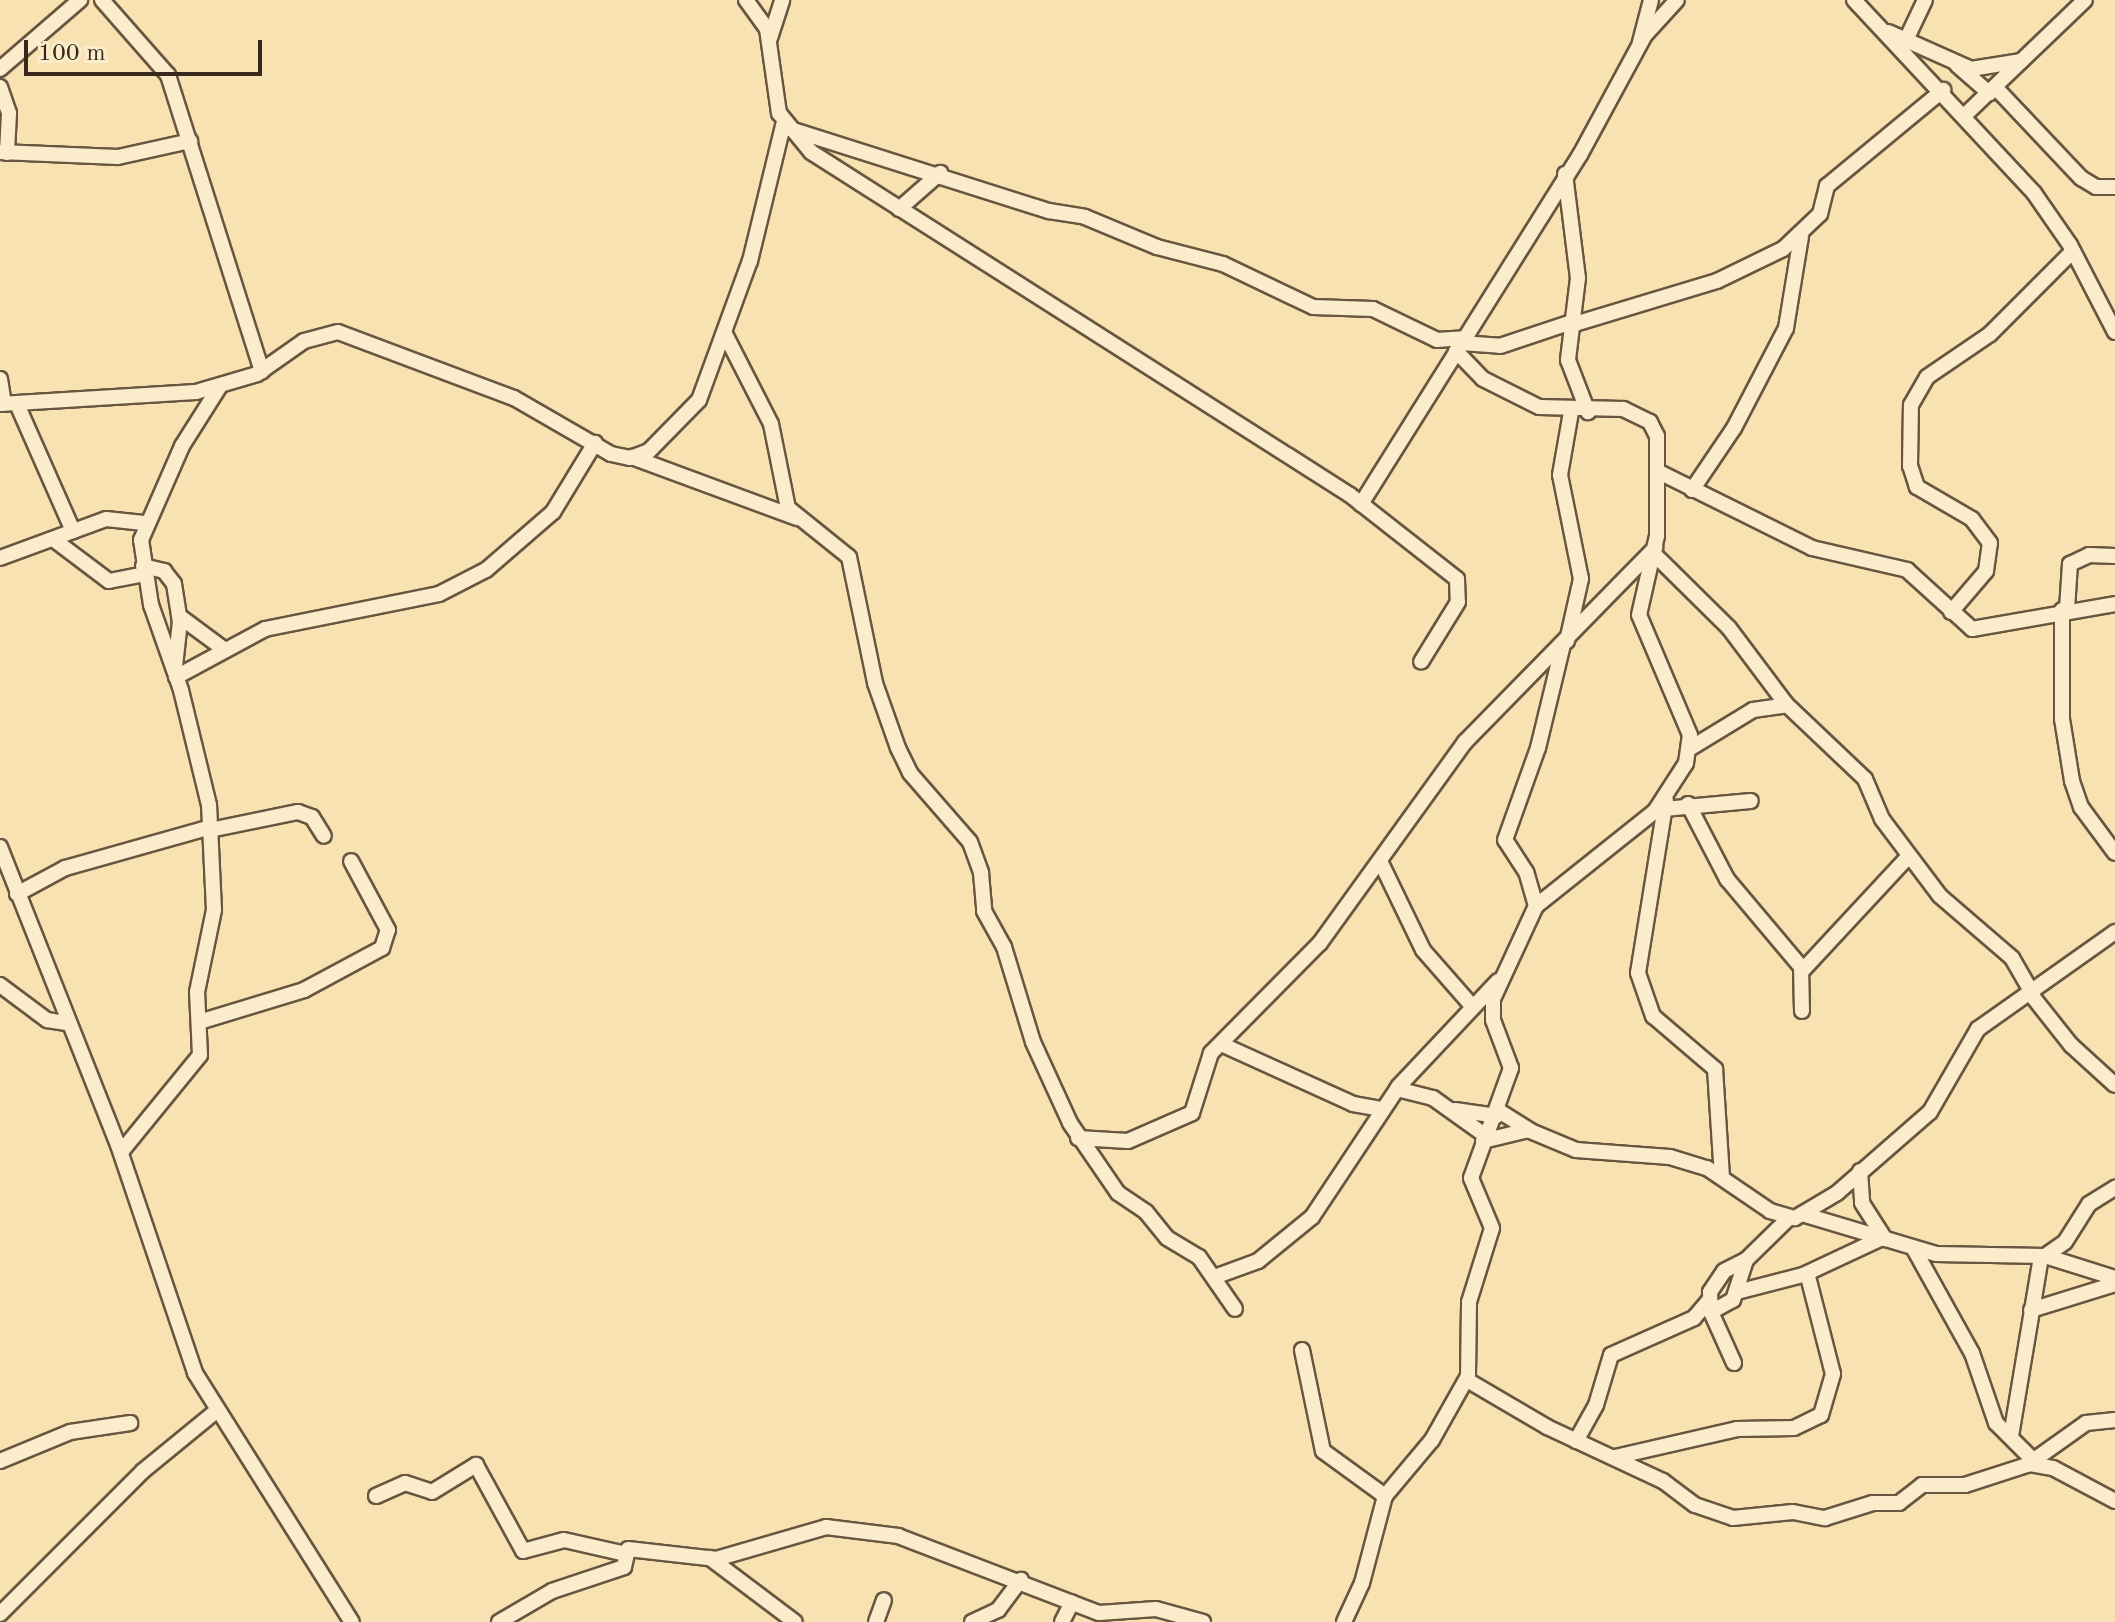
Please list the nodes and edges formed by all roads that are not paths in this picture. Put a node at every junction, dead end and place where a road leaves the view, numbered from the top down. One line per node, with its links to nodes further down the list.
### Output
1 (80, 0): 16 (street)
2 (102, 0): 22 (street)
3 (746, 0): 12 (street)
4 (782, 0): 12 (street)
5 (1651, 0): 13 (street)
6 (1677, 0): 13 (street)
7 (1854, 0): 10 (street)
8 (1925, 0): 11 (street)
9 (2085, 0): 14 (street)
10 (1885, 31): 11 (street); 18 (street)
11 (1907, 38): 15 (street)
12 (768, 44): 21 (street)
13 (1638, 49): 25 (street)
14 (2022, 61): 15 (street); 19 (street)
15 (1956, 64): 19 (street)
16 (0, 69)
17 (0, 87): 23 (street)
18 (1943, 90): 20 (street); 28 (street)
19 (1992, 90): 20 (street); 26 (street)
20 (1965, 115): 29 (street)
21 (787, 125): 24 (street); 27 (street); 32 (street)
22 (190, 141): 23 (street); 34 (street)
23 (2, 153)
24 (940, 173): 27 (street); 33 (street)
25 (1565, 174): 30 (street); 33 (street)
26 (2115, 187)
27 (899, 209): 44 (street)
28 (1801, 236): 30 (street); 43 (street)
29 (2073, 251): 31 (street); 55 (street)
30 (1568, 325): 33 (street); 39 (street)
31 (2115, 332)
32 (725, 334): 41 (street); 45 (street)
33 (1460, 344): 38 (street); 44 (street)
34 (262, 371): 36 (street); 40 (street)
35 (0, 379): 37 (street)
36 (220, 386): 37 (street); 46 (street)
37 (7, 404): 47 (street)
38 (1571, 412): 39 (street); 57 (street)
39 (1588, 412): 42 (street)
40 (595, 443): 41 (street); 58 (street)
41 (632, 457): 45 (street)
42 (1659, 472): 43 (street); 49 (street)
43 (1692, 490): 55 (street)
44 (1361, 504): 59 (street)
45 (797, 518): 92 (street)
46 (144, 523): 47 (street); 52 (street)
47 (73, 531): 48 (street)
48 (53, 539): 51 (street); 52 (street)
49 (1654, 551): 57 (street); 61 (street); 62 (street)
50 (2115, 556): 54 (street)
51 (0, 558)
52 (144, 570): 56 (street); 60 (street)
53 (2115, 604): 54 (street)
54 (2065, 610): 55 (street); 70 (street)
55 (1951, 612)
56 (179, 616): 58 (street); 60 (street)
57 (1565, 643): 73 (street); 75 (street)
58 (225, 650): 60 (street)
59 (1421, 662)
60 (175, 674): 67 (street)
61 (1787, 705): 62 (street); 71 (street)
62 (1689, 749): 63 (street)
63 (1667, 791): 66 (street); 75 (street)
64 (1751, 801): 65 (street)
65 (1688, 804): 66 (street); 77 (street)
66 (1664, 809): 96 (street)
67 (210, 828): 68 (street); 74 (street); 83 (street)
68 (324, 836)
69 (0, 847): 74 (street)
70 (2115, 853)
71 (1909, 856): 77 (street); 80 (street)
72 (351, 861): 83 (street)
73 (1382, 865): 81 (street); 85 (street)
74 (17, 894): 84 (street)
75 (1536, 906): 78 (street)
76 (2115, 932): 80 (street)
77 (1802, 971): 82 (street)
78 (1505, 975): 81 (street); 90 (street)
79 (0, 985): 84 (street)
80 (2030, 991): 86 (street); 95 (street)
81 (1472, 1006): 87 (street)
82 (1802, 1011)
83 (199, 1022): 94 (street)
84 (65, 1023): 94 (street)
85 (1221, 1044): 88 (street); 92 (street)
86 (2115, 1085)
87 (1397, 1089): 88 (street); 89 (street)
88 (1381, 1109): 104 (street)
89 (1455, 1110): 90 (street); 93 (street)
90 (1498, 1114): 91 (street); 93 (street)
91 (1531, 1131): 93 (street); 96 (street)
92 (1078, 1138): 104 (street)
93 (1484, 1139): 112 (street)
94 (121, 1152): 113 (street)
95 (1860, 1171): 98 (street); 99 (street)
96 (1722, 1176): 98 (street)
97 (2115, 1188): 101 (street)
98 (1796, 1216): 99 (street); 102 (street)
99 (1884, 1238): 100 (street); 103 (street)
100 (1914, 1249): 101 (street); 116 (street)
101 (2043, 1256): 105 (street); 109 (street)
102 (1746, 1260): 106 (street); 107 (street)
103 (1807, 1273): 106 (street); 118 (street)
104 (1217, 1276): 108 (street)
105 (2115, 1281): 109 (street)
106 (1737, 1292): 107 (street)
107 (1710, 1306): 111 (street); 117 (street)
108 (1235, 1309)
109 (2031, 1310): 116 (street)
110 (1302, 1350): 122 (street)
111 (1734, 1363)
112 (1467, 1380): 117 (street); 122 (street)
113 (215, 1412): 129 (street); 131 (street)
114 (2115, 1420): 120 (street)
115 (130, 1423): 119 (street)
116 (2011, 1436): 120 (street)
117 (1576, 1441): 118 (street)
118 (1615, 1457): 120 (street)
119 (0, 1461)
120 (2030, 1462): 123 (street)
121 (376, 1496): 124 (street)
122 (1385, 1496): 138 (street)
123 (2115, 1501)
124 (626, 1554): 125 (street); 130 (street)
125 (710, 1558): 126 (street); 133 (street)
126 (1021, 1580): 128 (street); 135 (street)
127 (884, 1600): 134 (street)
128 (1072, 1602): 136 (street); 137 (street)
129 (0, 1614)
130 (517, 1617): 132 (street)
131 (345, 1619)
132 (499, 1622)
133 (795, 1622)
134 (876, 1622)
135 (972, 1622)
136 (1062, 1622)
137 (1203, 1622)
138 (1344, 1622)

